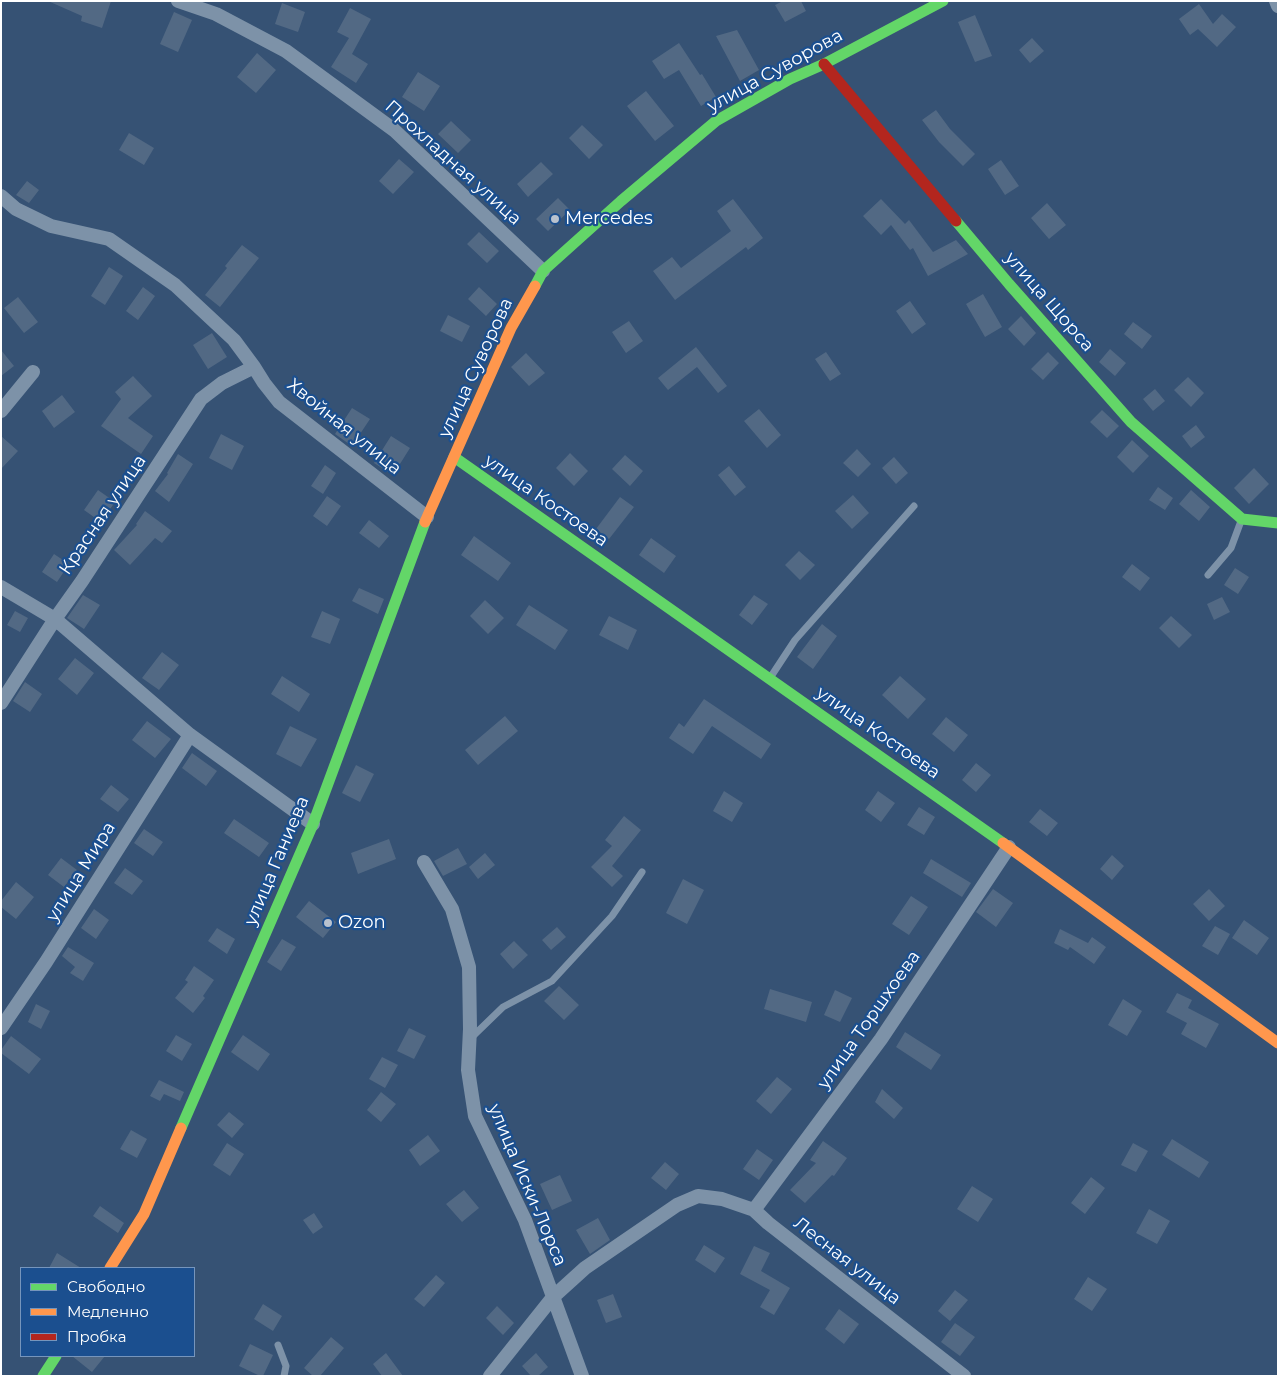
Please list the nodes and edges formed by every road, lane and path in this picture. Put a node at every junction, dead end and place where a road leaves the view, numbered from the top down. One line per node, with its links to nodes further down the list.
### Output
1 (178, 1): 7 (street, Прохладная улица)
2 (943, 1): 5 (street, улица Суворова)
3 (1276, 1): 4 (street)
4 (1278, 6)
5 (824, 64): 7 (street, улица Суворова); 14 (street, улица Щорса)
6 (1, 196): 8 (street, Хвойная улица)
7 (543, 271): 11 (street, улица Суворова)
8 (254, 367): 13 (street, Хвойная улица); 18 (street, Красная улица)
9 (33, 372): 10 (street)
10 (1, 412)
11 (454, 457): 13 (street, улица Ганиева); 19 (street, улица Костоева)
12 (914, 506): 19 (lane)
13 (427, 517): 22 (street, улица Ганиева)
14 (1242, 519): 15 (street); 16 (lane)
15 (1278, 522)
16 (1208, 575)
17 (1, 587): 18 (street)
18 (55, 619): 20 (street, Красная улица); 21 (street)
19 (769, 678): 23 (street, улица Костоева)
20 (1, 703)
21 (190, 735): 22 (street); 26 (street, улица Мира)
22 (313, 824): 30 (street, улица Ганиева)
23 (1009, 847): 28 (street, улица Костоева); 29 (street, улица Торшхоева)
24 (424, 862): 27 (street, улица Иски-Лорса)
25 (642, 872): 27 (lane)
26 (1, 1028)
27 (470, 1039): 31 (street, улица Иски-Лорса)
28 (1278, 1043)
29 (754, 1210): 31 (street, Лесная улица); 38 (street, Лесная улица)
30 (111, 1267)
31 (553, 1298): 36 (street); 37 (street, улица Иски-Лорса)
32 (278, 1345): 35 (lane)
33 (55, 1357): 34 (street)
34 (43, 1376)
35 (284, 1376)
36 (490, 1376)
37 (582, 1376)
38 (964, 1376)

